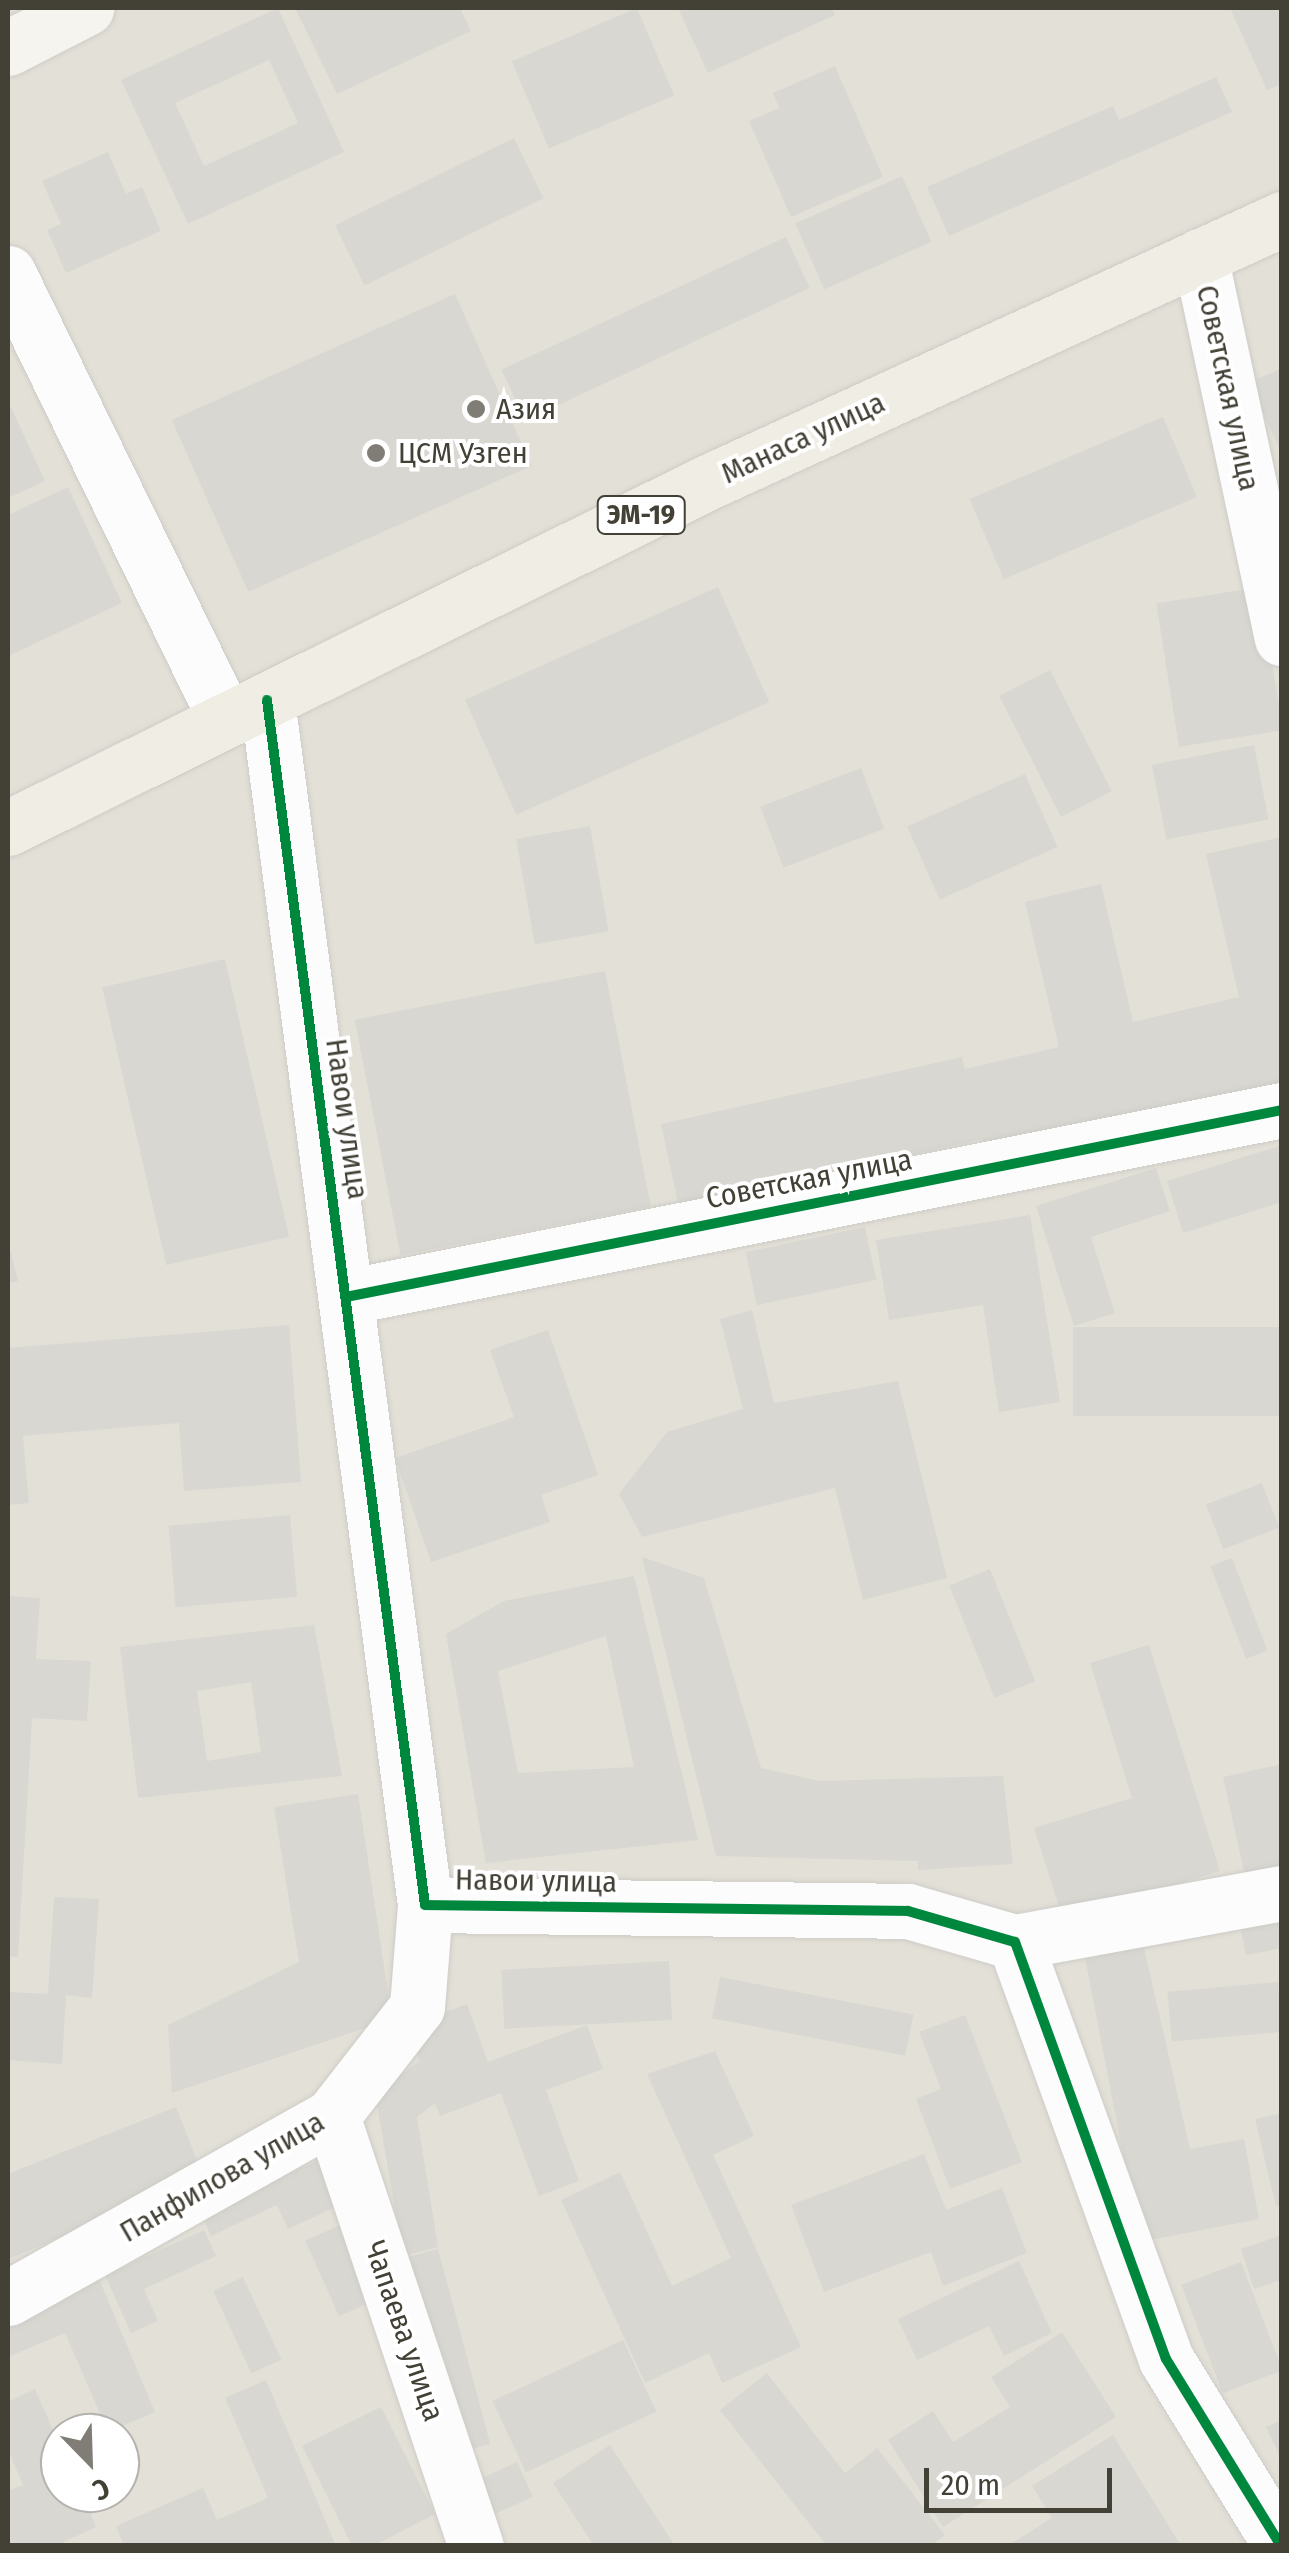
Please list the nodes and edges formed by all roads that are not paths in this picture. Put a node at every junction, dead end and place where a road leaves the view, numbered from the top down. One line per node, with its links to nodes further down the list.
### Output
1 (86, 8): 2 (street)
2 (8, 48)
3 (1282, 219): 4 (main road, Манаса улица / ЭМ-19)
4 (1200, 256): 6 (street, Советская улица); 7 (main road, Манаса улица / ЭМ-19)
5 (8, 273): 7 (street, Навои улица)
6 (1282, 638)
7 (246, 709): 8 (main road, Манаса улица / ЭМ-19); 10 (street, Навои улица)
8 (8, 828)
9 (1282, 1110): 10 (street, Советская улица)
10 (346, 1298): 12 (street, Навои улица)
11 (1282, 1894): 13 (street)
12 (425, 1905): 13 (street, Навои улица); 14 (street, Панфилова улица)
13 (1015, 1942): 17 (street)
14 (332, 2116): 15 (street, Панфилова улица); 16 (street, Чапаева улица)
15 (8, 2298)
16 (476, 2546)
17 (1281, 2546)

